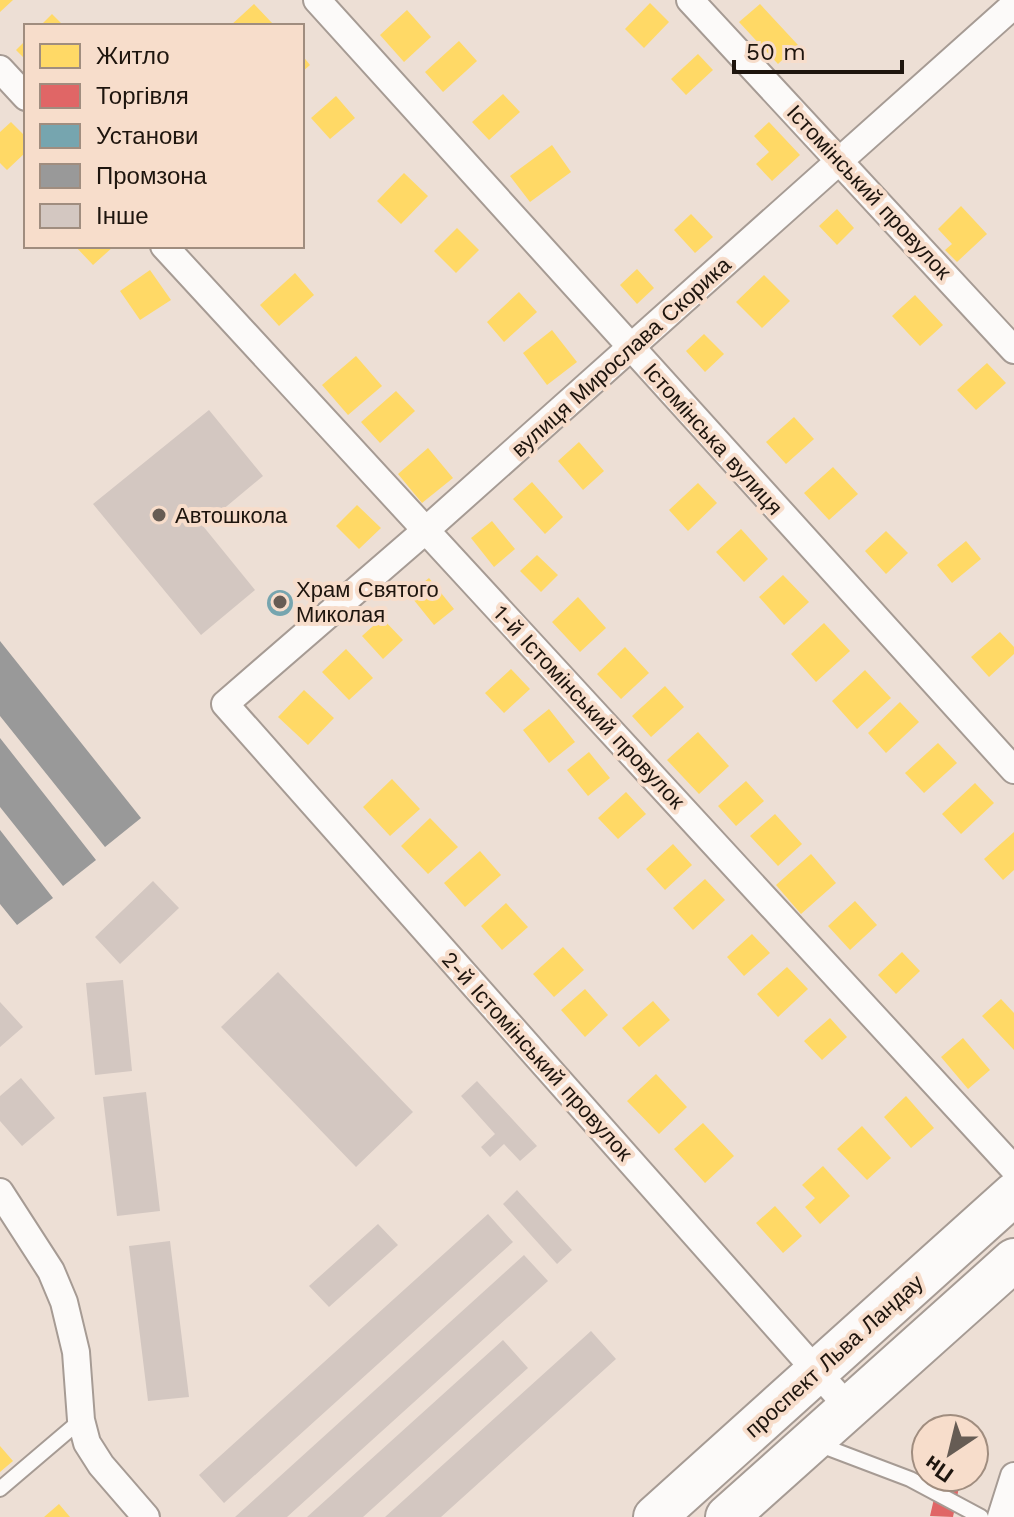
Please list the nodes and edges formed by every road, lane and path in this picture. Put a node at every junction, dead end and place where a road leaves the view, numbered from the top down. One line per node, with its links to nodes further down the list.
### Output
1 (317, 0): 8 (street, Істомінська вулиця)
2 (690, 0): 6 (street, Істомінський провулок)
3 (1014, 5): 6 (street, вулиця Мирослава Скорика)
4 (0, 69): 5 (street)
5 (24, 95)
6 (842, 161): 8 (street, вулиця Мирослава Скорика); 9 (street, Істомінський провулок)
7 (166, 248): 10 (street, 1-й Істомінський провулок)
8 (631, 348): 10 (street, вулиця Мирослава Скорика); 12 (street, Істомінська вулиця)
9 (1014, 350)
10 (426, 530): 11 (street, вулиця Мирослава Скорика); 13 (street, 1-й Істомінський провулок)
11 (225, 704): 17 (street, 2-й Істомінський провулок)
12 (1014, 770)
13 (1014, 1169)
14 (0, 1192): 19 (street)
15 (1014, 1194): 17 (main road, проспект Льва Ландау)
16 (1014, 1260): 18 (main road)
17 (817, 1371): 18 (street, 2-й Істомінський провулок); 24 (main road, проспект Льва Ландау)
18 (849, 1408): 20 (main road)
19 (81, 1420): 22 (lane); 23 (street)
20 (811, 1442): 25 (main road); 26 (lane)
21 (1014, 1476): 27 (street)
22 (0, 1489)
23 (146, 1517)
24 (655, 1517)
25 (727, 1517)
26 (981, 1517)
27 (1001, 1517)

